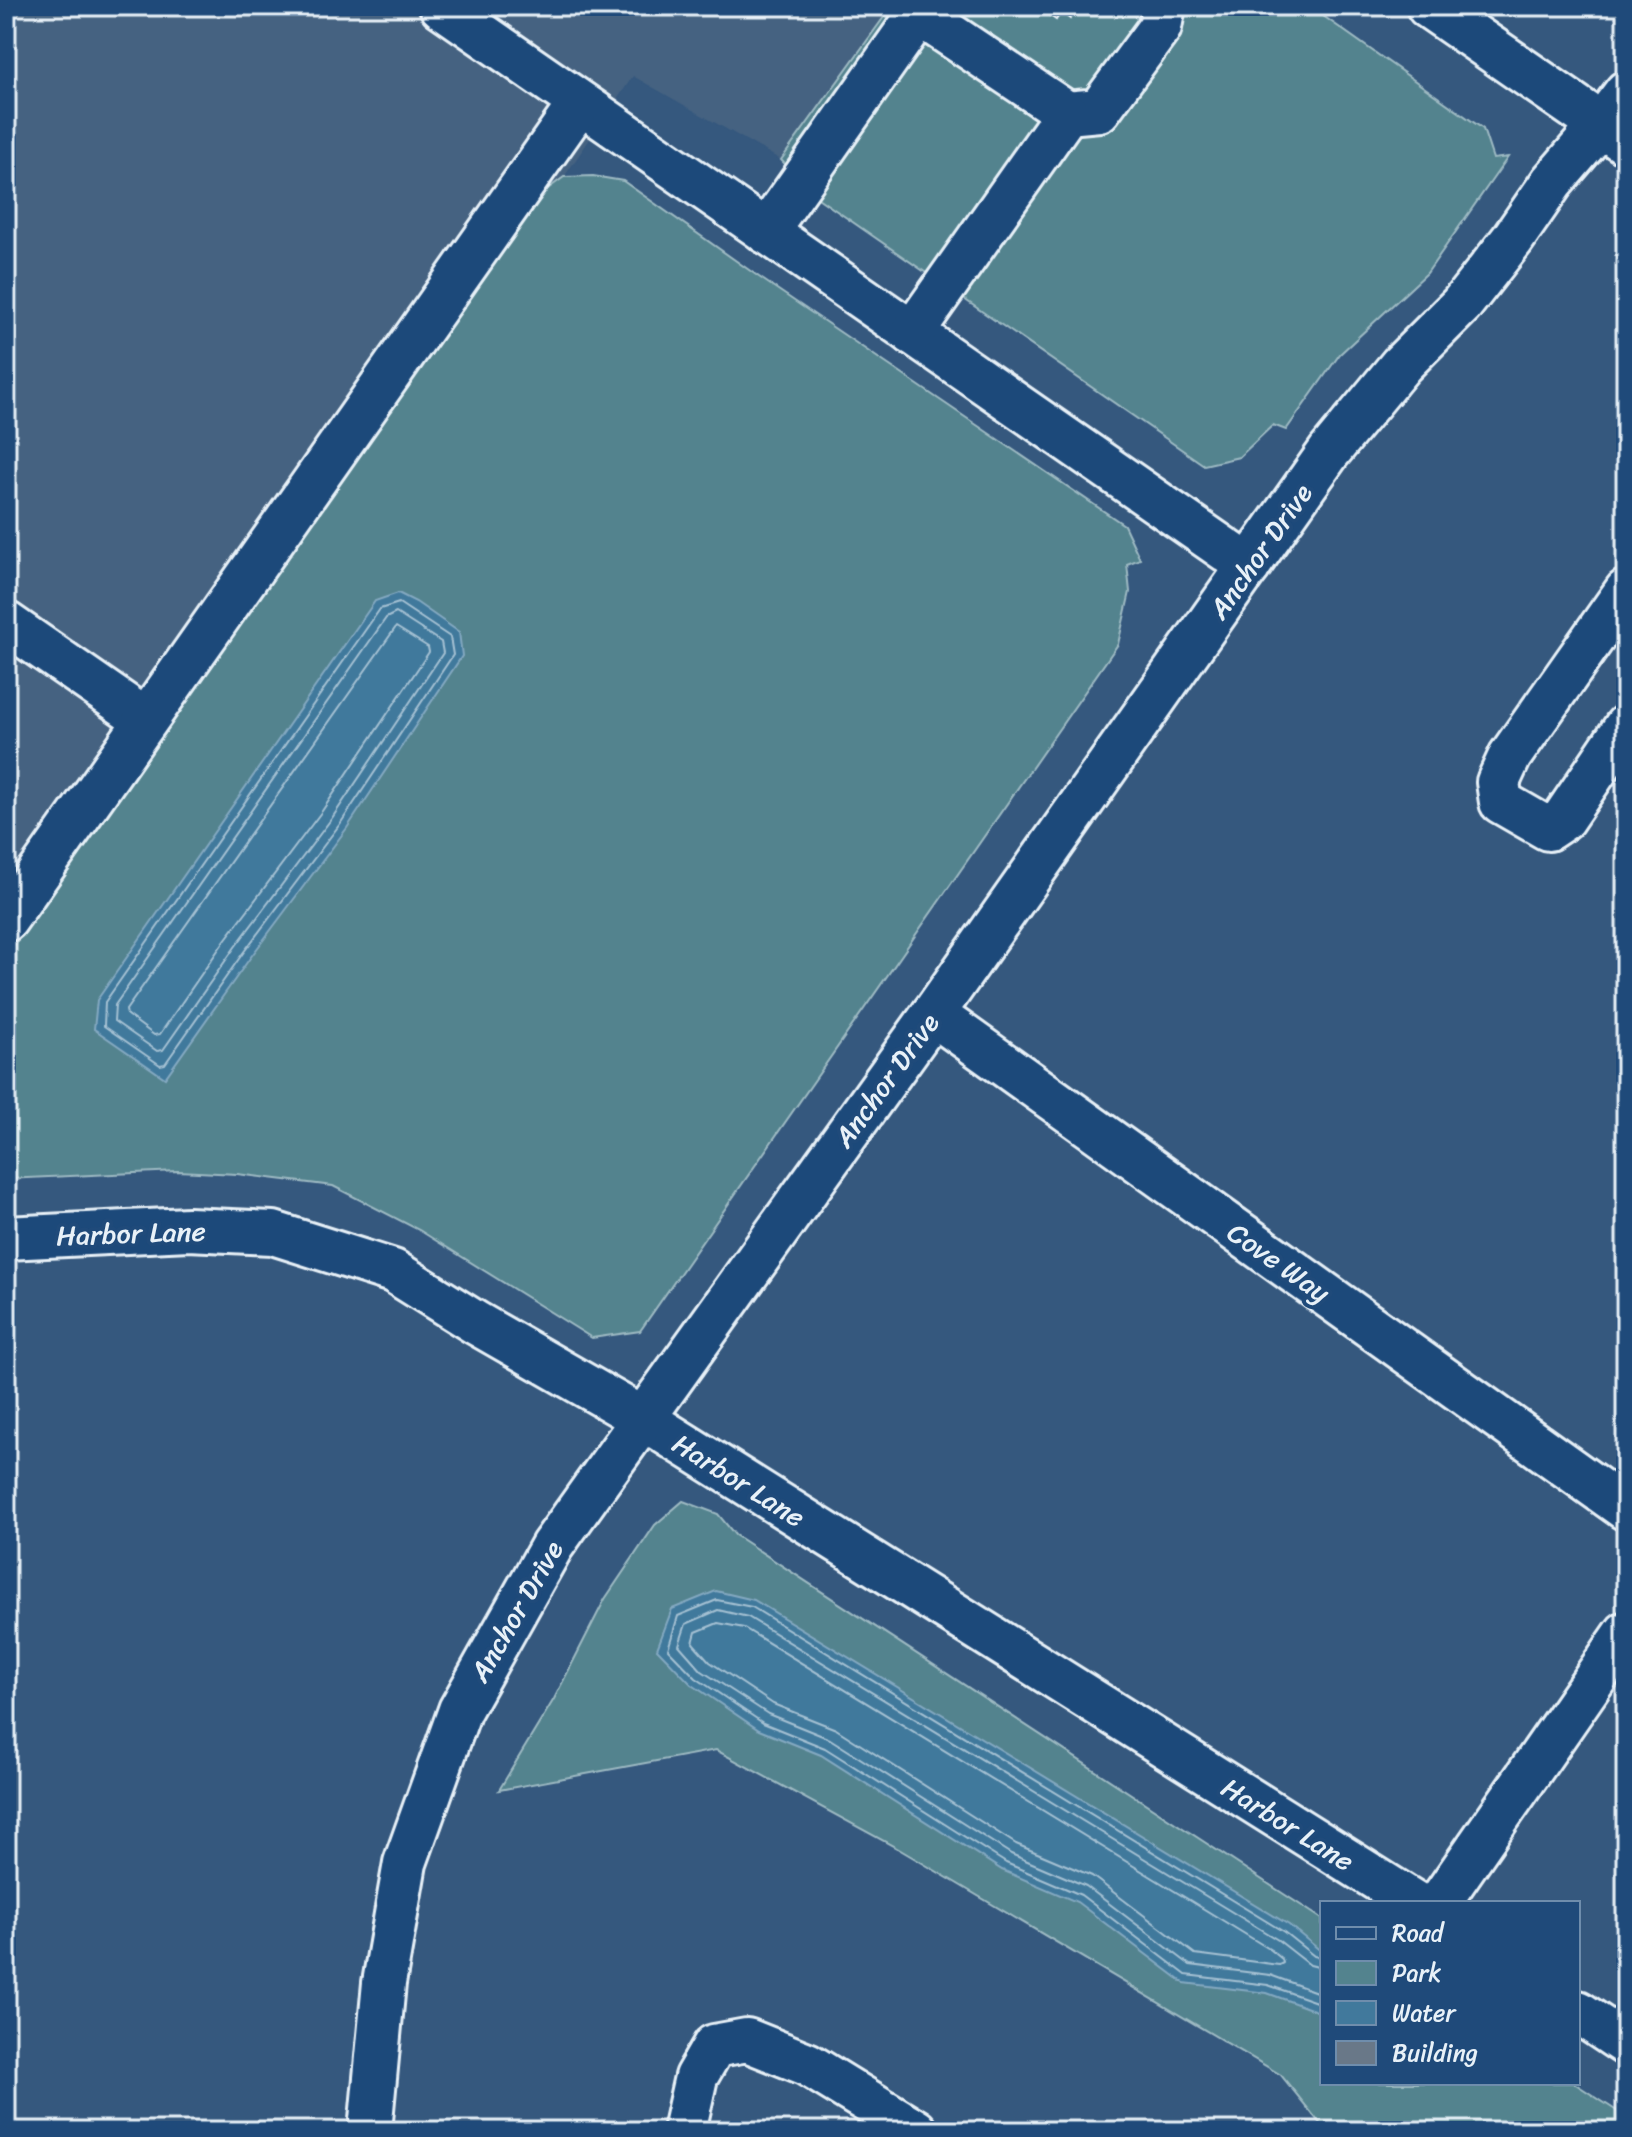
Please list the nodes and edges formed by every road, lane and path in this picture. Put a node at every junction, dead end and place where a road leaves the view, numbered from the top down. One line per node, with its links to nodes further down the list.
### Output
1 (441, 6): 5 (street)
2 (1164, 6): 6 (street)
3 (1429, 6): 7 (main road)
4 (919, 10): 6 (street); 8 (street)
5 (580, 103): 8 (street); 13 (street)
6 (1067, 113): 9 (street)
7 (1618, 120): 10 (street, Anchor Drive)
8 (766, 232): 9 (street)
9 (912, 333): 10 (street)
10 (1249, 566): 16 (street, Anchor Drive)
11 (1626, 591): 14 (street)
12 (6, 623): 13 (street)
13 (146, 720): 15 (street)
14 (1626, 726)
15 (6, 920)
16 (933, 1014): 18 (street, Anchor Drive); 19 (street, Cove Way)
17 (6, 1238): 18 (street, Harbor Lane)
18 (642, 1418): 21 (street, Harbor Lane); 26 (street, Anchor Drive)
19 (1626, 1509)
20 (1626, 1633): 22 (street)
21 (1412, 1901)
22 (1440, 1901)
23 (1580, 2013): 24 (street)
24 (1626, 2044)
25 (907, 2126): 27 (street)
26 (370, 2131)
27 (684, 2131)

